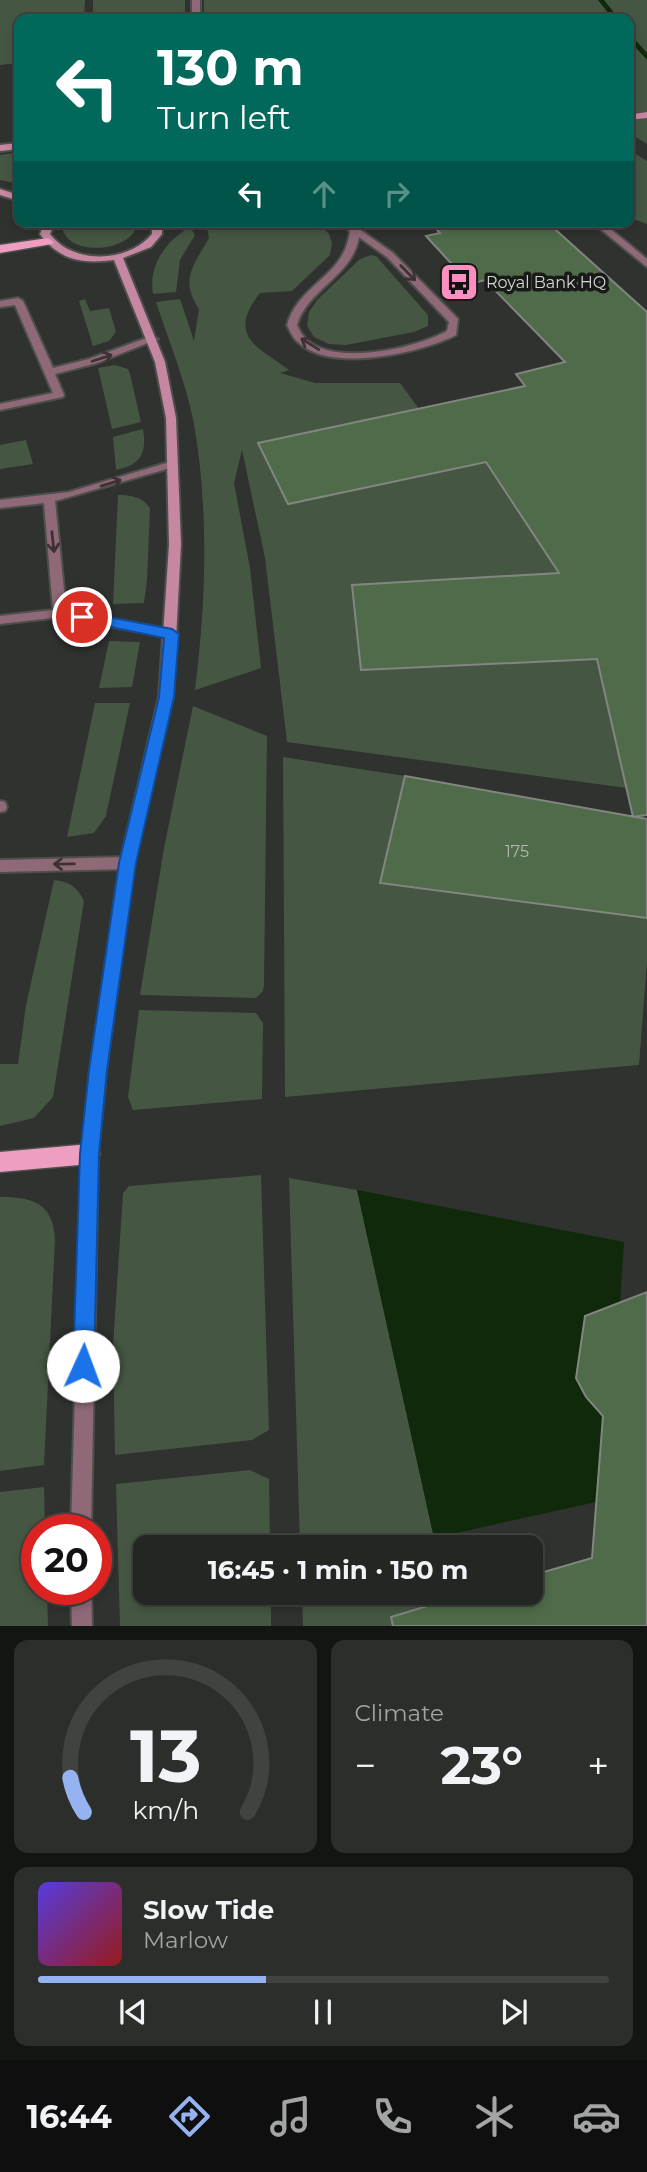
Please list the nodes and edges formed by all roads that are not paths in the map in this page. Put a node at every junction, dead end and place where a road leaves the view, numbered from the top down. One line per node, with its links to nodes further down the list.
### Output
1 (48, 228): 6 (street)
2 (159, 228): 8 (street)
3 (352, 228): 5 (street)
4 (603, 228): 9 (street)
5 (355, 230): 5 (street, one-way to 5)
6 (48, 242): 7 (main road); 8 (street)
7 (0, 249)
8 (118, 257): 11 (street)
9 (647, 264)
10 (0, 304): 12 (street)
11 (153, 339): 12 (street, one-way to 11); 14 (street)
12 (50, 372): 13 (street)
13 (0, 407)
14 (173, 464): 15 (street, one-way to 14); 19 (street)
15 (49, 499): 16 (street); 17 (street, one-way to 17)
16 (0, 504)
17 (60, 613): 18 (street); 19 (street)
18 (0, 620)
19 (172, 634): 20 (street)
20 (127, 863): 21 (street, one-way to 21); 22 (street)
21 (0, 866)
22 (90, 1154): 23 (main road); 24 (street)
23 (0, 1162)
24 (81, 1514)
25 (81, 1605): 26 (street)
26 (82, 1626)

